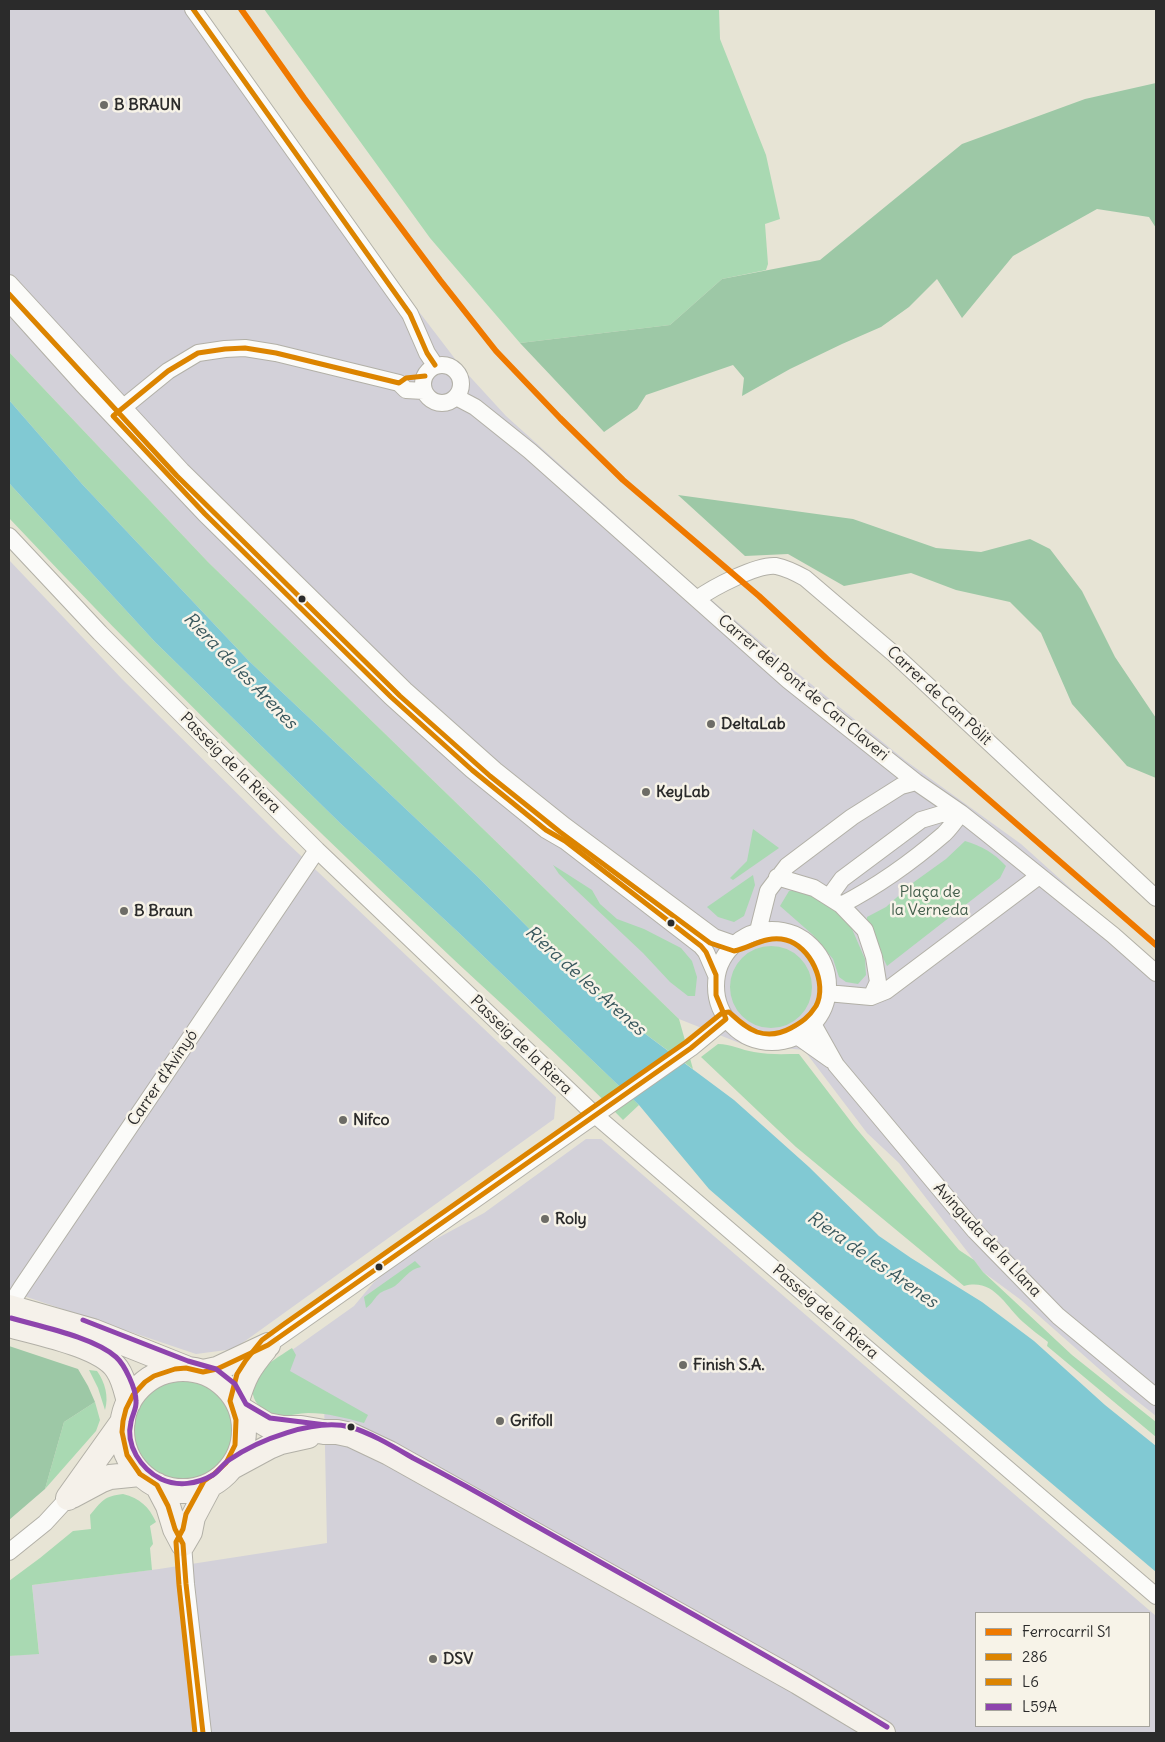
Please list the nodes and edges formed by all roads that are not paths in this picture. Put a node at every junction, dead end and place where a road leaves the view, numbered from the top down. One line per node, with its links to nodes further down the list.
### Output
1 (193, 9): 4 (street)
2 (9, 283): 6 (street)
3 (9, 303): 6 (street)
4 (428, 378): 5 (street); 5 (street); 6 (street)
5 (456, 397): 8 (street, Carrer del Pont de Can Claveri)
6 (117, 412): 17 (street); 19 (street)
7 (9, 536): 11 (street, Passeig de la Riera)
8 (696, 599): 9 (street, Carrer del Pont de Can Claveri); 14 (street, Carrer de Can Pòlit)
9 (916, 782): 10 (street, Carrer del Pont de Can Claveri); 13 (street)
10 (961, 813): 12 (street, Carrer del Pont de Can Claveri); 15 (street); 15 (street)
11 (317, 850): 26 (street, Passeig de la Riera); 27 (street, Carrer d'Avinyó)
12 (1040, 876): 18 (street, Carrer del Pont de Can Claveri); 21 (street)
13 (778, 877): 15 (street); 16 (street)
14 (1156, 898)
15 (835, 901): 21 (street)
16 (758, 931): 17 (street); 20 (street)
17 (734, 944): 19 (street)
18 (1156, 973)
19 (716, 975): 22 (street)
20 (827, 993): 21 (street); 23 (street)
21 (871, 997)
22 (726, 1020): 24 (street); 26 (street)
23 (813, 1024): 24 (street); 25 (street, Avinguda de la Llana)
24 (797, 1036): 25 (street, Avinguda de la Llana)
25 (836, 1065): 30 (street, Avinguda de la Llana)
26 (595, 1115): 28 (street); 40 (street, Passeig de la Riera)
27 (9, 1313): 29 (main road); 32 (main road)
28 (268, 1346): 29 (main road); 31 (main road)
29 (195, 1370): 31 (main road); 32 (main road)
30 (1156, 1397)
31 (239, 1405): 33 (main road); 34 (main road)
32 (126, 1411): 35 (main road); 37 (main road)
33 (324, 1432): 34 (main road); 42 (main road)
34 (232, 1467): 36 (main road)
35 (149, 1480): 36 (main road); 37 (main road); 38 (main road)
36 (210, 1485): 38 (main road)
37 (68, 1498): 39 (street)
38 (183, 1544): 41 (street)
39 (9, 1552)
40 (1156, 1596)
41 (204, 1733)
42 (883, 1733)

